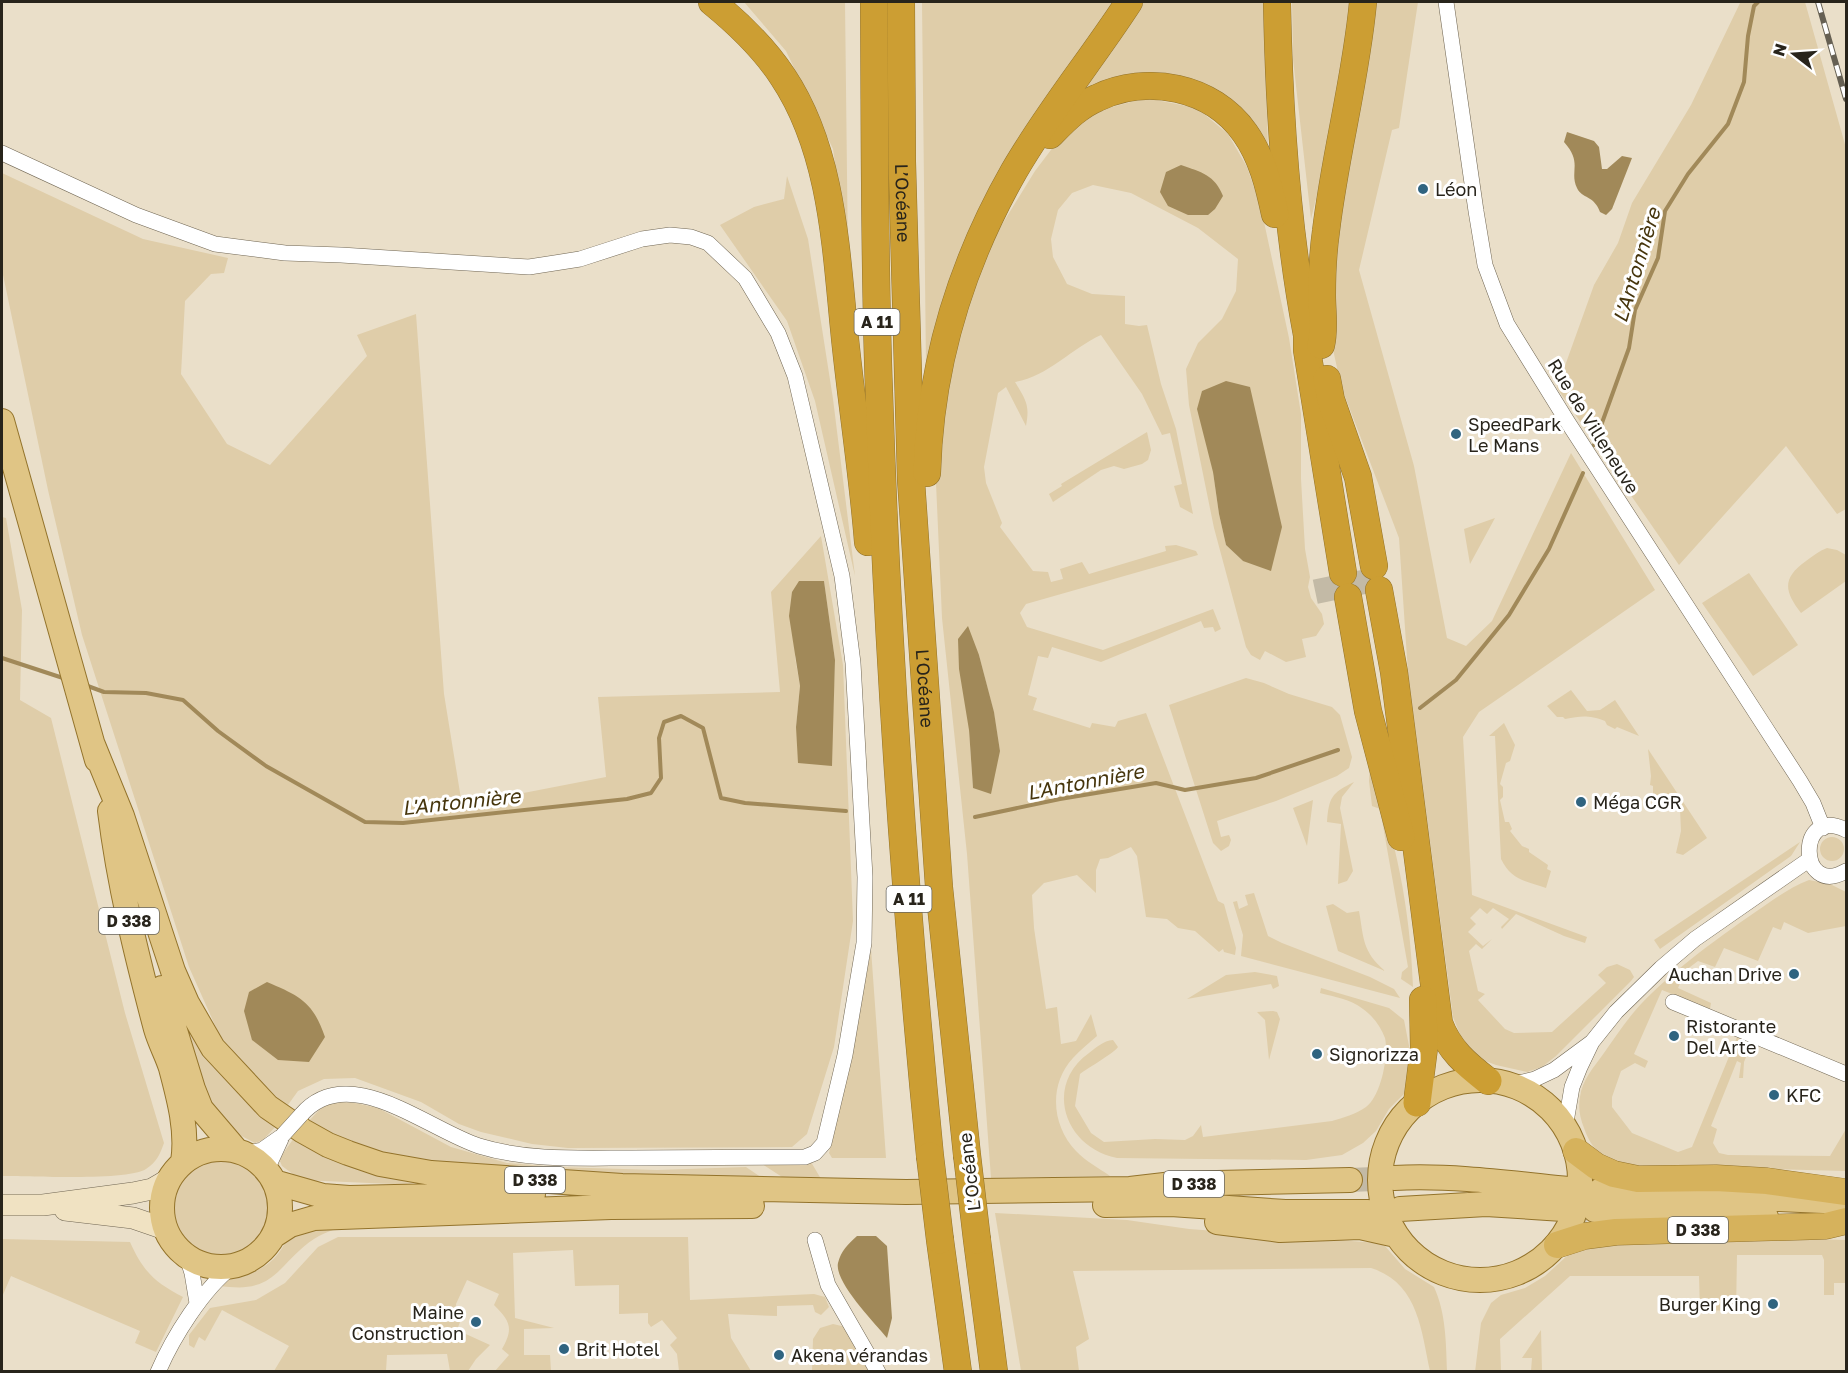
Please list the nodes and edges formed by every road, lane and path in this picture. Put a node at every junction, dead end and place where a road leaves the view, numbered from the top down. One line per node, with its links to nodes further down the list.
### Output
1 (712, 2): 16 (highway)
2 (874, 2): 16 (highway, L’Océane / A 11)
3 (901, 2): 14 (highway, L’Océane / A 11)
4 (1129, 2): 9 (highway)
5 (1278, 2): 10 (highway)
6 (1363, 2): 10 (highway)
7 (1446, 2): 19 (street, Rue de Villeneuve)
8 (2, 153): 29 (street, bridge)
9 (989, 217): 10 (highway); 14 (highway)
10 (1314, 348): 12 (highway); 13 (highway)
11 (2, 421): 17 (main road, D 338)
12 (1369, 537): 13 (highway); 15 (highway)
13 (1353, 584): 15 (highway); 27 (highway)
14 (919, 601): 56 (highway, L’Océane / A 11, bridge)
15 (1384, 620): 26 (highway)
16 (890, 642): 55 (highway, L’Océane / A 11, bridge)
17 (93, 745): 18 (main road, D 338); 36 (main road, D 338)
18 (109, 808): 31 (main road, D 338); 33 (main road, D 338)
19 (1822, 828): 20 (street); 21 (street)
20 (1846, 830)
21 (1810, 859): 22 (street); 24 (street)
22 (1846, 871)
23 (1673, 1002): 25 (street)
24 (1592, 1042): 26 (street); 28 (street)
25 (1846, 1074)
26 (1500, 1083): 27 (main road); 28 (main road)
27 (1417, 1103): 32 (main road)
28 (1565, 1128): 30 (main road)
29 (282, 1136): 31 (street); 34 (street)
30 (1576, 1151): 37 (highway); 49 (main road)
31 (240, 1152): 33 (main road); 34 (main road)
32 (1388, 1169): 38 (main road, D 338); 42 (main road); 46 (main road)
33 (176, 1171): 41 (main road); 45 (main road)
34 (271, 1177): 36 (main road, D 338); 47 (main road)
35 (1350, 1180): 38 (main road, D 338)
36 (776, 1190): 38 (main road, D 338)
37 (1846, 1192)
38 (1125, 1197): 43 (main road, D 338); 46 (main road, D 338); 47 (main road, D 338)
39 (1598, 1201): 44 (main road, D 338)
40 (2, 1205): 41 (main road)
41 (44, 1205): 45 (main road)
42 (1400, 1209)
43 (1368, 1212)
44 (1844, 1215): 49 (highway, D 338)
45 (165, 1229): 50 (main road)
46 (1396, 1234): 49 (main road)
47 (273, 1236): 51 (main road)
48 (815, 1240): 54 (street)
49 (1557, 1245)
50 (187, 1257): 51 (main road); 52 (street)
51 (233, 1266): 52 (street)
52 (197, 1303): 53 (street)
53 (158, 1371)
54 (878, 1371)
55 (958, 1371)
56 (994, 1371)

